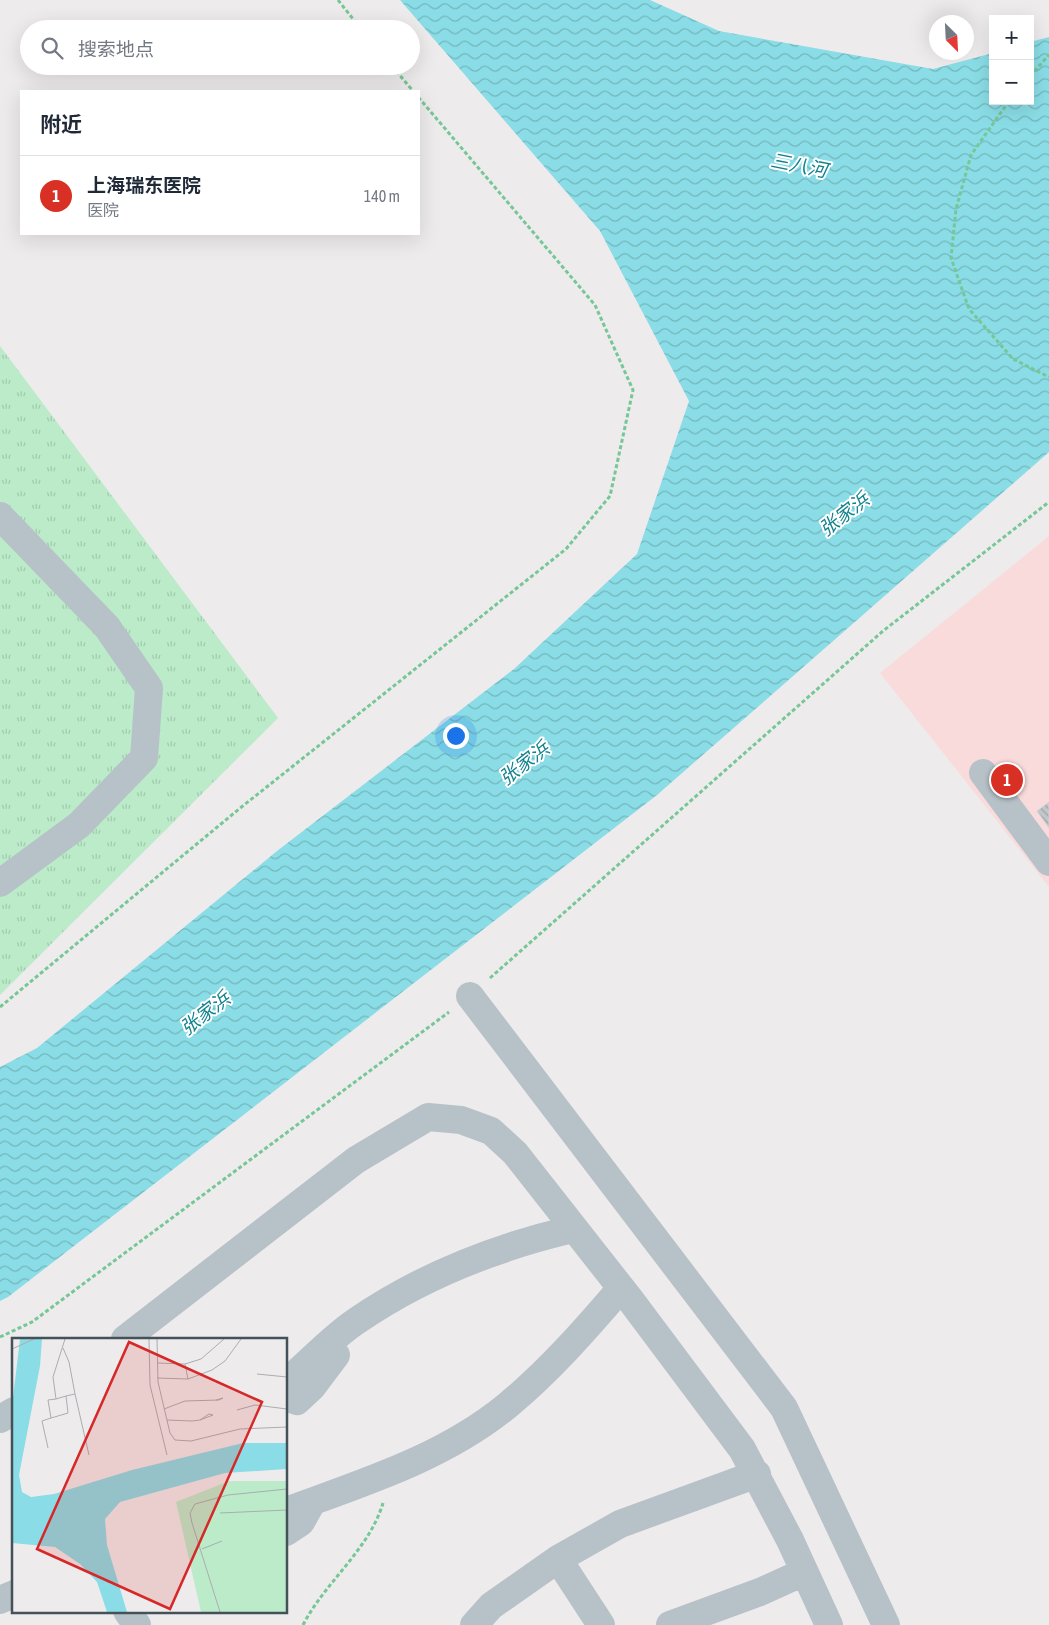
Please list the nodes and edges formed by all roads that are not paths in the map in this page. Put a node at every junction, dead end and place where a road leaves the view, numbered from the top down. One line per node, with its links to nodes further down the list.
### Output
1 (0, 516): 4 (street)
2 (983, 773): 3 (street)
3 (1049, 862)
4 (0, 883)
5 (470, 996): 27 (street)
6 (573, 1228): 7 (street); 8 (street); 9 (street)
7 (621, 1288): 14 (street); 15 (street)
8 (354, 1323): 10 (street); 11 (street)
9 (126, 1338)
10 (288, 1380)
11 (288, 1398)
12 (12, 1412): 13 (street)
13 (0, 1419)
14 (757, 1474): 17 (street); 18 (street)
15 (298, 1507): 16 (street)
16 (288, 1531)
17 (558, 1559): 23 (street); 24 (street)
18 (804, 1572): 25 (street); 26 (street)
19 (12, 1595): 20 (street)
20 (0, 1600)
21 (128, 1612): 22 (street)
22 (137, 1625)
23 (474, 1625)
24 (601, 1625)
25 (670, 1625)
26 (829, 1625)
27 (886, 1625)

